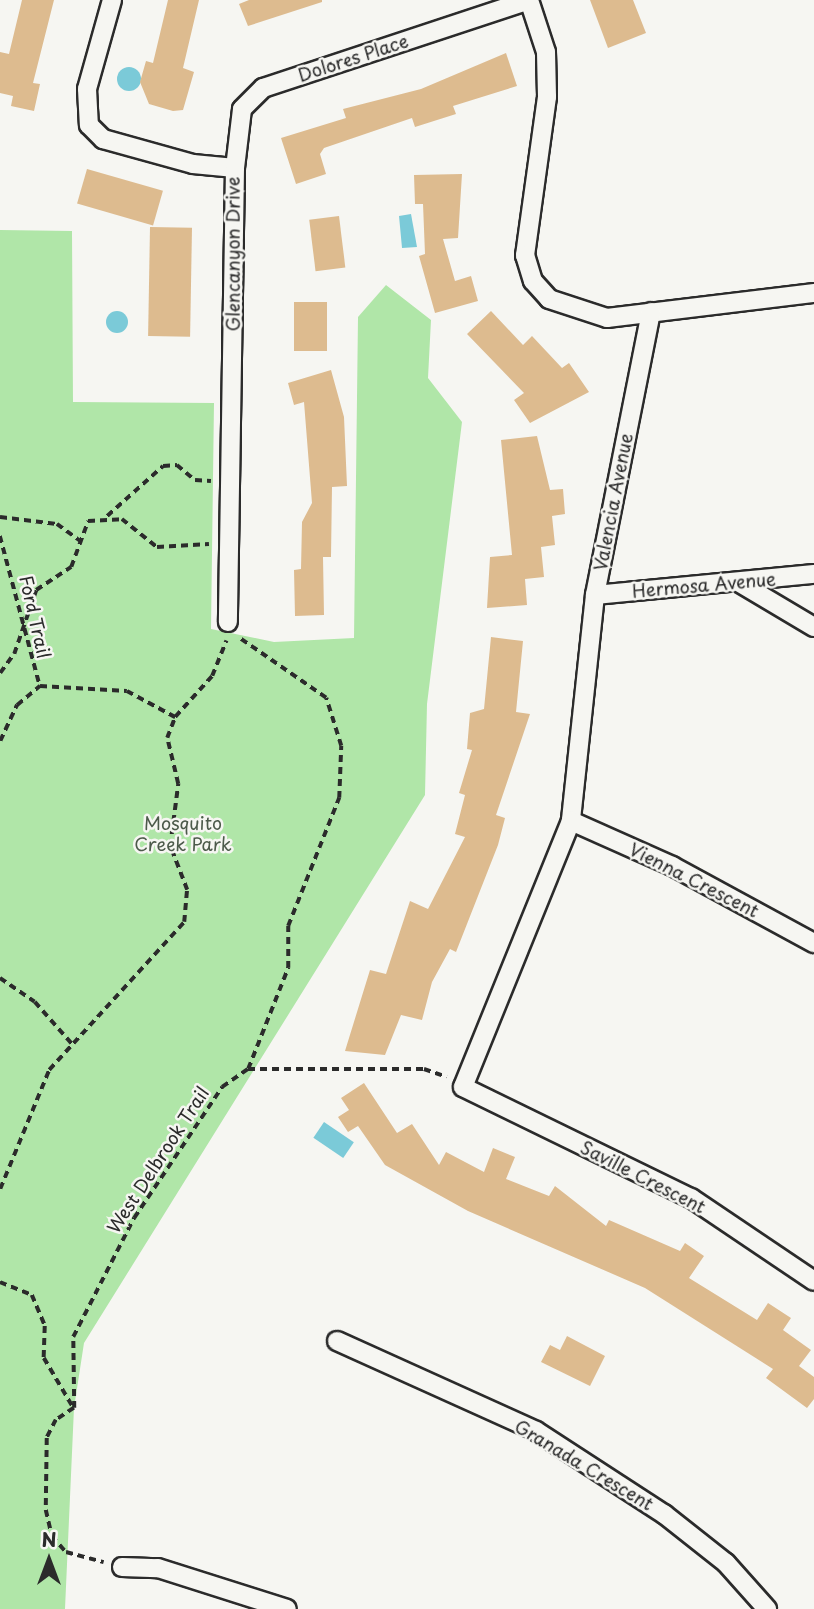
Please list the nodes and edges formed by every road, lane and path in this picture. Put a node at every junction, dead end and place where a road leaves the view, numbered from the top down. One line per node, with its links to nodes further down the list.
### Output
1 (112, 0): 3 (street, Glencanyon Drive)
2 (529, 0): 3 (street, Dolores Place); 5 (street)
3 (235, 168): 6 (street, Glencanyon Drive)
4 (814, 293): 5 (street)
5 (651, 312): 14 (street, Valencia Avenue)
6 (233, 474): 7 (path); 11 (street, Glencanyon Drive)
7 (107, 516): 10 (path); 11 (path)
8 (0, 517): 10 (path)
9 (0, 536): 15 (path, Ford Trail)
10 (79, 541): 15 (path)
11 (230, 542): 16 (street, Glencanyon Drive)
12 (814, 574): 13 (street, Hermosa Avenue)
13 (740, 583): 14 (street, Hermosa Avenue); 17 (street)
14 (595, 595): 22 (street, Valencia Avenue)
15 (24, 620): 18 (path); 19 (path, Ford Trail)
16 (228, 625): 20 (path); 26 (path)
17 (814, 627)
18 (0, 673)
19 (40, 686): 20 (path, Ford Trail); 21 (path)
20 (175, 717): 25 (path)
21 (0, 741)
22 (571, 821): 23 (street, Vienna Crescent); 27 (street, Valencia Avenue)
23 (814, 943)
24 (0, 978): 25 (path)
25 (74, 1045): 28 (path)
26 (248, 1069): 27 (path); 32 (path, West Delbrook Trail)
27 (463, 1087): 29 (street, Saville Crescent)
28 (0, 1189)
29 (814, 1281)
30 (0, 1282): 32 (path)
31 (337, 1341): 35 (street, Granada Crescent)
32 (74, 1408): 33 (path)
33 (122, 1567): 34 (street)
34 (287, 1609)
35 (767, 1609)

